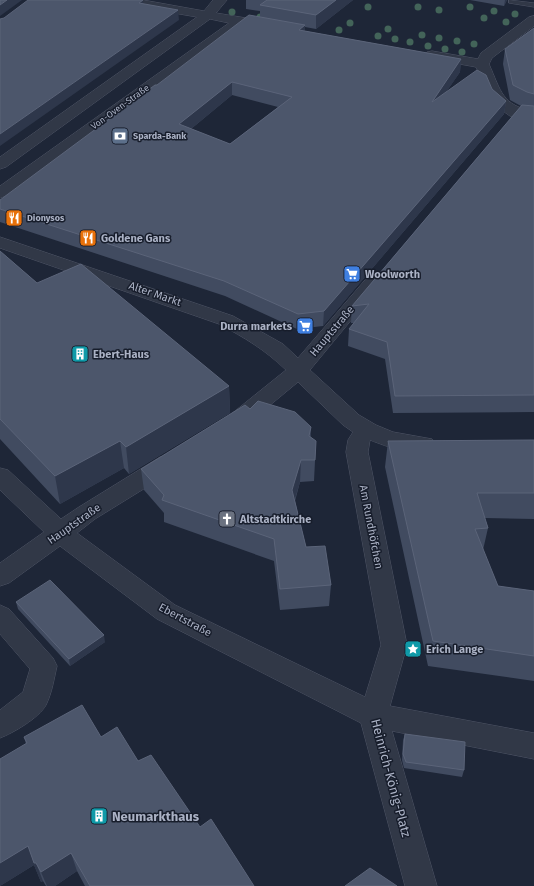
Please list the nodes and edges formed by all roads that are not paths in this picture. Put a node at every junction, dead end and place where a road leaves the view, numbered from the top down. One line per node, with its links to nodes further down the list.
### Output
1 (121, 0): 4 (street)
2 (221, 0): 6 (street)
3 (512, 1): 5 (lane)
4 (168, 4): 6 (street)
5 (534, 5)
6 (208, 15): 8 (street); 13 (street)
7 (534, 20): 11 (street)
8 (240, 21): 9 (street); 14 (street, Von-Oven-Straße)
9 (286, 29)
10 (420, 53): 11 (street)
11 (482, 64): 12 (street)
12 (534, 116)
13 (0, 164)
14 (0, 193)
15 (0, 242): 17 (street, Alter Markt)
16 (382, 272): 17 (street, Hauptstraße)
17 (299, 370): 18 (street, Alter Markt); 19 (street, Hauptstraße)
18 (365, 430): 20 (street, Alter Markt); 26 (street, Am Rundhöfchen)
19 (220, 431)
20 (441, 446)
21 (187, 451): 23 (street, Hauptstraße)
22 (0, 476): 23 (street, Ebertstraße)
23 (60, 533): 24 (street, Hauptstraße); 27 (street, Ebertstraße)
24 (0, 576)
25 (0, 616): 28 (street)
26 (390, 624): 27 (street, Heinrich-König-Platz)
27 (373, 715): 29 (street, Ebertstraße); 30 (street, Heinrich-König-Platz)
28 (0, 725)
29 (534, 746)
30 (421, 886)

